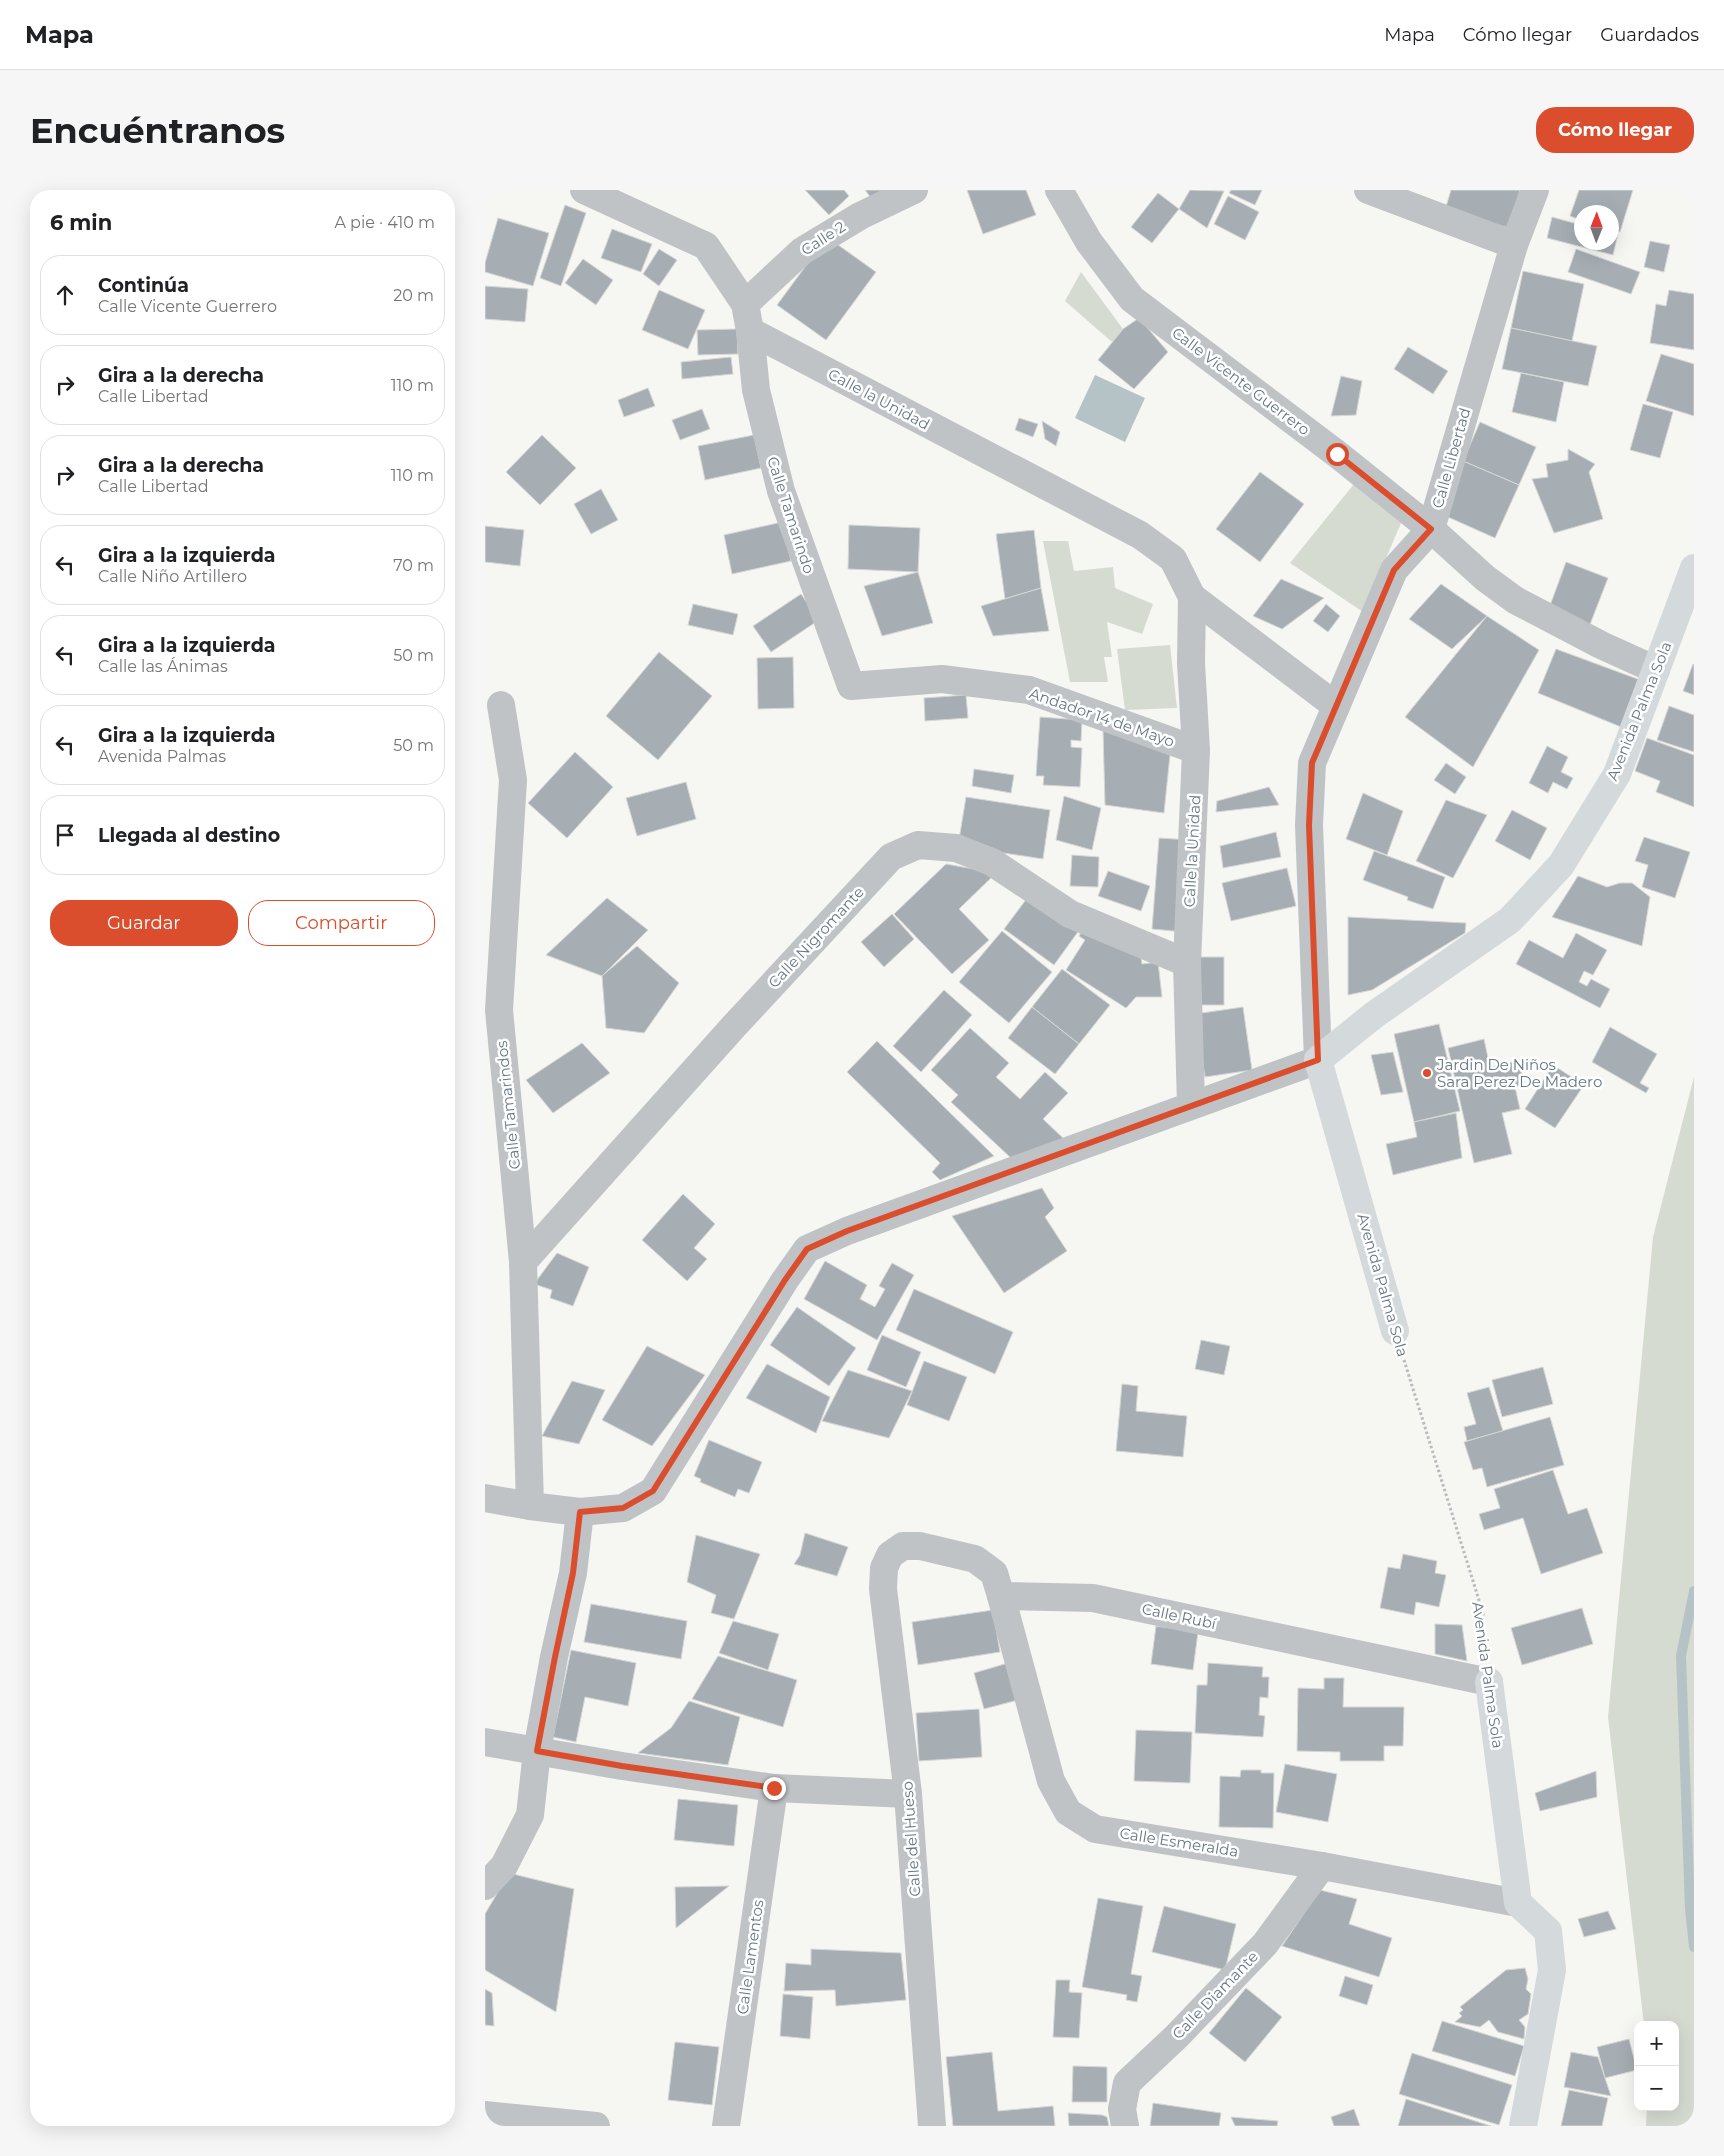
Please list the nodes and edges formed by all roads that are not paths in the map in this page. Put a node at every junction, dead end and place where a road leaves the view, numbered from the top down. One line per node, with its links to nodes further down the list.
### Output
1 (584, 190): 7 (street)
2 (914, 190): 7 (street, Calle 2)
3 (1059, 190): 9 (street, Calle Vicente Guerrero)
4 (1368, 190): 6 (street)
5 (1535, 190): 6 (street, Calle Libertad)
6 (1514, 246): 9 (street, Calle Libertad)
7 (745, 304): 8 (street)
8 (750, 332): 11 (street, Calle la Unidad); 12 (street, Calle Tamarindo)
9 (1431, 529): 13 (street, Calle Vicente Guerrero); 15 (street, Calle Libertad)
10 (1694, 568): 13 (street, Avenida Palma Sola)
11 (1192, 597): 15 (street, Calle la Unidad); 16 (street, Calle la Unidad)
12 (842, 665): 16 (street, Andador 14 de Mayo)
13 (1656, 670): 19 (street, Avenida Palma Sola)
14 (501, 705): 18 (street, Calle Tamarindos)
15 (1336, 706): 19 (street, Calle Libertad)
16 (1196, 750): 17 (street, Calle la Unidad)
17 (1187, 963): 20 (street, Calle la Unidad); 21 (street, Calle Nigromante)
18 (492, 1010): 21 (street, Calle Tamarindos)
19 (1318, 1060): 20 (street); 22 (street, Avenida Palma Sola)
20 (1191, 1105): 25 (street)
21 (523, 1262): 24 (street, Calle Tamarindos)
22 (1395, 1331)
23 (485, 1498): 24 (street)
24 (530, 1506): 25 (street)
25 (580, 1512): 29 (street)
26 (1001, 1596): 27 (street, Calle Rubí); 31 (street, Calle del Hueso); 32 (street, Calle Esmeralda)
27 (1489, 1682): 34 (street, Avenida Palma Sola)
28 (485, 1742): 29 (street)
29 (537, 1751): 30 (street); 33 (street)
30 (774, 1788): 31 (street); 37 (street, Calle Lamentos)
31 (908, 1794): 38 (street, Calle del Hueso)
32 (1322, 1866): 34 (street, Calle Esmeralda); 39 (street, Calle Diamante)
33 (485, 1886)
34 (1518, 1903): 40 (street)
35 (485, 2115): 36 (street)
36 (596, 2126)
37 (726, 2126)
38 (932, 2126)
39 (1125, 2126)
40 (1523, 2126)

